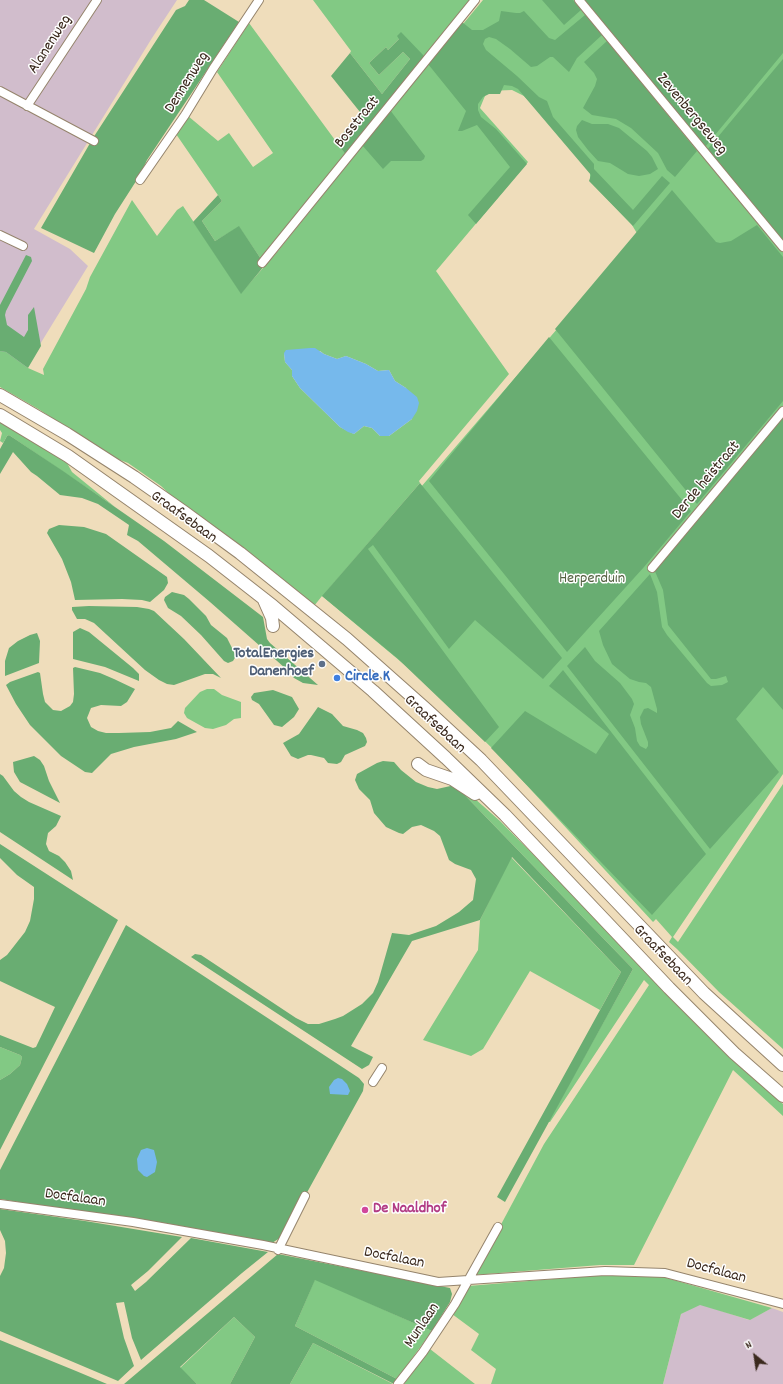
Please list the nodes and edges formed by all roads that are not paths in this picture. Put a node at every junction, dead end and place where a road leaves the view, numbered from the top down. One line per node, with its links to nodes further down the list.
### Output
1 (97, 0): 6 (street, Alanenweg)
2 (259, 0): 8 (street, Dennenweg)
3 (475, 0): 12 (street, Bosstraat)
4 (579, 0): 11 (street, Zevenbergseweg)
5 (0, 91): 6 (street)
6 (28, 106): 7 (street)
7 (94, 142)
8 (140, 180)
9 (0, 235): 10 (street)
10 (23, 246)
11 (783, 247)
12 (262, 263)
13 (0, 395): 21 (main road, Graafsebaan)
14 (783, 411): 16 (street, Derde heistraat)
15 (0, 415): 17 (main road, Graafsebaan)
16 (652, 568)
17 (262, 598): 18 (main road); 20 (main road, Graafsebaan)
18 (273, 626)
19 (418, 764): 20 (main road)
20 (505, 814): 24 (main road, Graafsebaan)
21 (783, 1065)
22 (382, 1068): 23 (street)
23 (373, 1082)
24 (783, 1096)
25 (306, 1196): 28 (street)
26 (0, 1204): 28 (street, Docfalaan)
27 (498, 1227): 29 (street, Munlaan)
28 (278, 1250): 29 (street, Docfalaan)
29 (468, 1281): 30 (street, Docfalaan); 31 (street, Munlaan)
30 (783, 1304)
31 (398, 1384)

